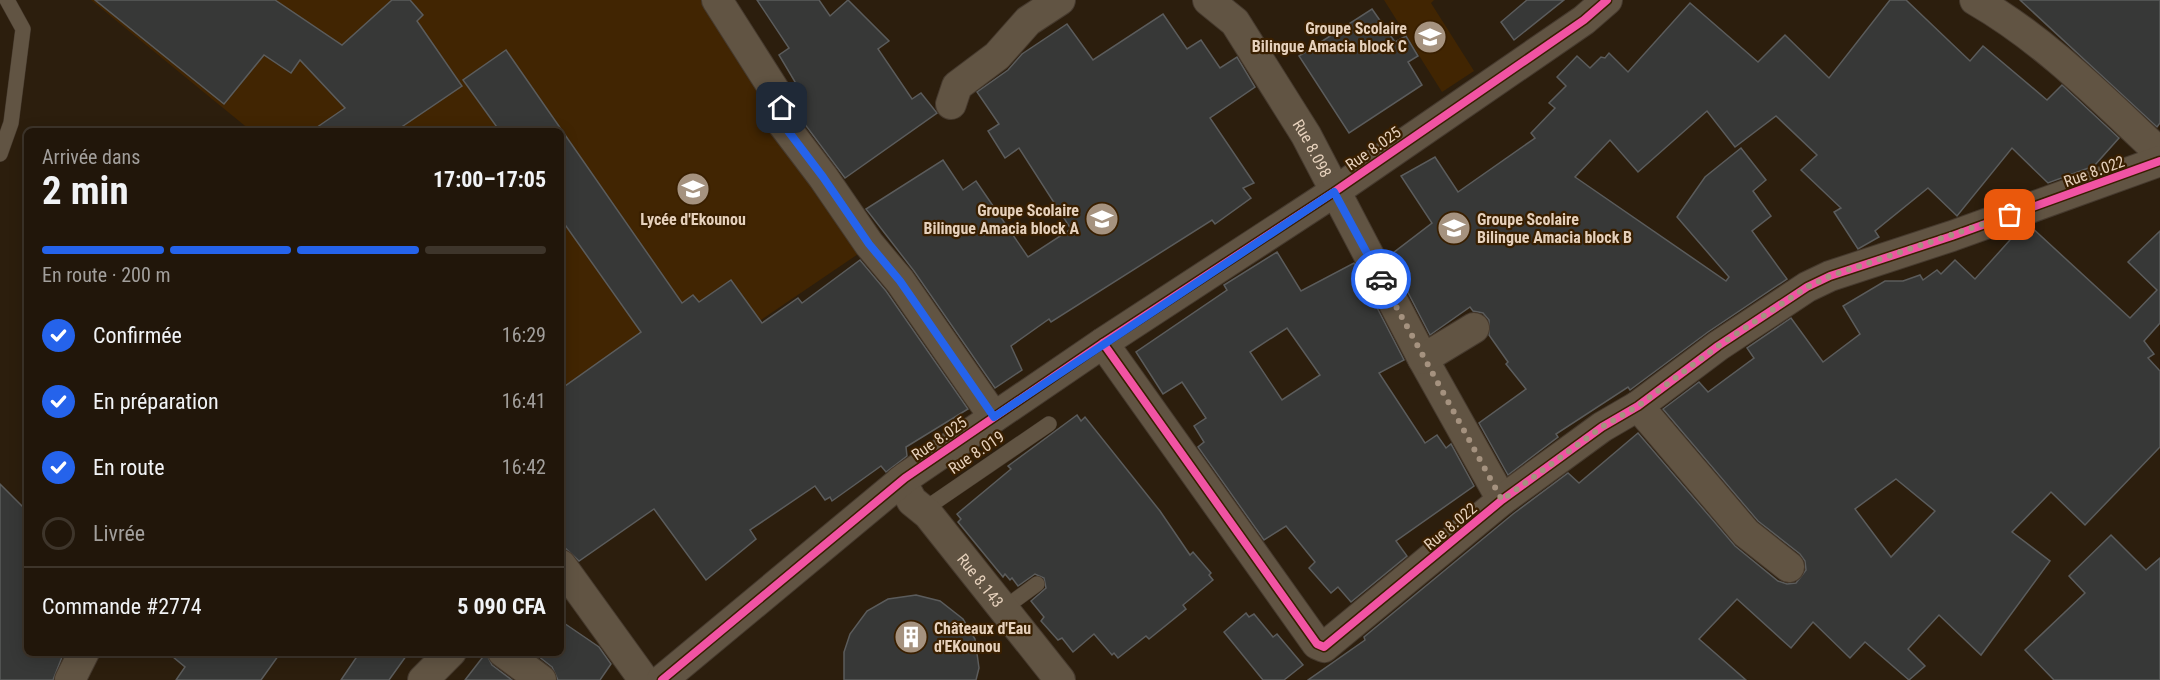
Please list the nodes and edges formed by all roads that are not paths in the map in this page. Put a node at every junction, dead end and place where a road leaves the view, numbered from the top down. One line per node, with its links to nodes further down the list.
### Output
1 (7, 0): 10 (lane)
2 (717, 0): 17 (street)
3 (1060, 0): 8 (street)
4 (1208, 0): 12 (street, Rue 8.098)
5 (1607, 0): 7 (street, Rue 8.025)
6 (1975, 0): 9 (street)
7 (1577, 10): 12 (street, Rue 8.025)
8 (951, 104)
9 (2160, 153)
10 (0, 154)
11 (2160, 161): 16 (street, Rue 8.022)
12 (1334, 192): 14 (street, Rue 8.025); 15 (street, Rue 8.098)
13 (1474, 328): 15 (street)
14 (1102, 343): 17 (street, Rue 8.025); 20 (street, Rue 8.022)
15 (1423, 359): 20 (street, Rue 8.098)
16 (1638, 406): 20 (street, Rue 8.022); 22 (street)
17 (994, 417): 19 (street, Rue 8.025)
18 (1049, 424): 21 (lane, Rue 8.019)
19 (901, 481): 21 (street, Rue 8.143); 33 (street, Rue 8.025)
20 (1502, 500)
21 (928, 514): 25 (street, Rue 8.143)
22 (1789, 567)
23 (564, 569): 32 (street)
24 (1037, 584): 25 (lane)
25 (1003, 609): 34 (street, Rue 8.143)
26 (82, 656): 29 (street)
27 (447, 656): 30 (street)
28 (508, 656): 31 (street)
29 (70, 680)
30 (423, 680)
31 (541, 680)
32 (644, 680)
33 (662, 680)
34 (1059, 680)

